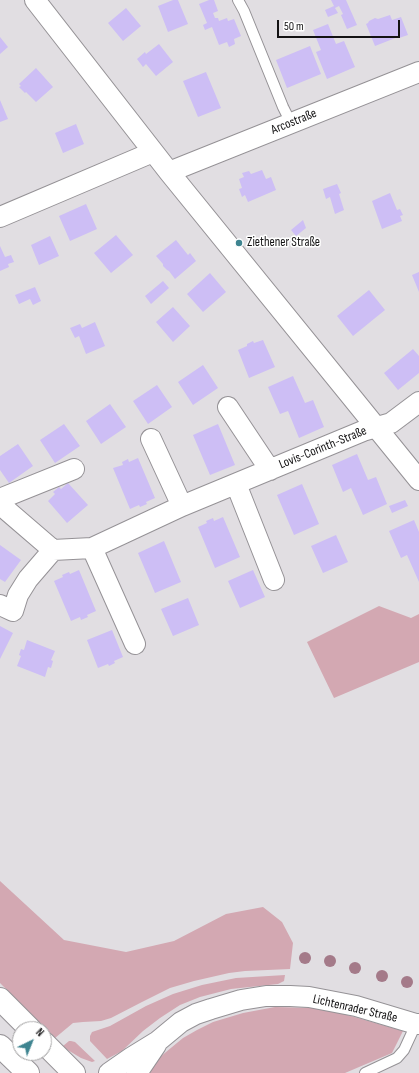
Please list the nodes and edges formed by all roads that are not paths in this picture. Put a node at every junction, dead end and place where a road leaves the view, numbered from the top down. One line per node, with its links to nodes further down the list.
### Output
1 (35, 0): 5 (street)
2 (238, 0): 4 (lane)
3 (419, 72): 4 (street, Arcostraße)
4 (291, 123): 6 (street, Arcostraße)
5 (153, 152): 6 (street); 7 (street)
6 (169, 172): 10 (street)
7 (0, 217)
8 (419, 402): 10 (street, Lovis-Corinth-Straße)
9 (228, 407): 13 (street, Lovis-Corinth-Straße)
10 (376, 427): 13 (street, Lovis-Corinth-Straße); 14 (street)
11 (151, 439): 16 (street)
12 (74, 469): 18 (street)
13 (270, 470): 15 (street, Lovis-Corinth-Straße)
14 (419, 480)
15 (236, 484): 16 (street, Lovis-Corinth-Straße); 19 (street)
16 (182, 506): 17 (street, Lovis-Corinth-Straße)
17 (92, 548): 18 (street, Lovis-Corinth-Straße); 21 (street)
18 (53, 550): 20 (street)
19 (274, 580)
20 (0, 605)
21 (135, 644)
22 (0, 999): 23 (main road)
23 (22, 1021)
24 (418, 1024): 25 (street, Lichtenrader Straße); 32 (lane)
25 (158, 1040): 30 (street, Lichtenrader Straße); 31 (street, Lichtenrader Straße)
26 (0, 1046): 28 (main road)
27 (52, 1051): 29 (main road)
28 (28, 1073)
29 (74, 1073)
30 (108, 1073)
31 (137, 1073)
32 (365, 1073)

